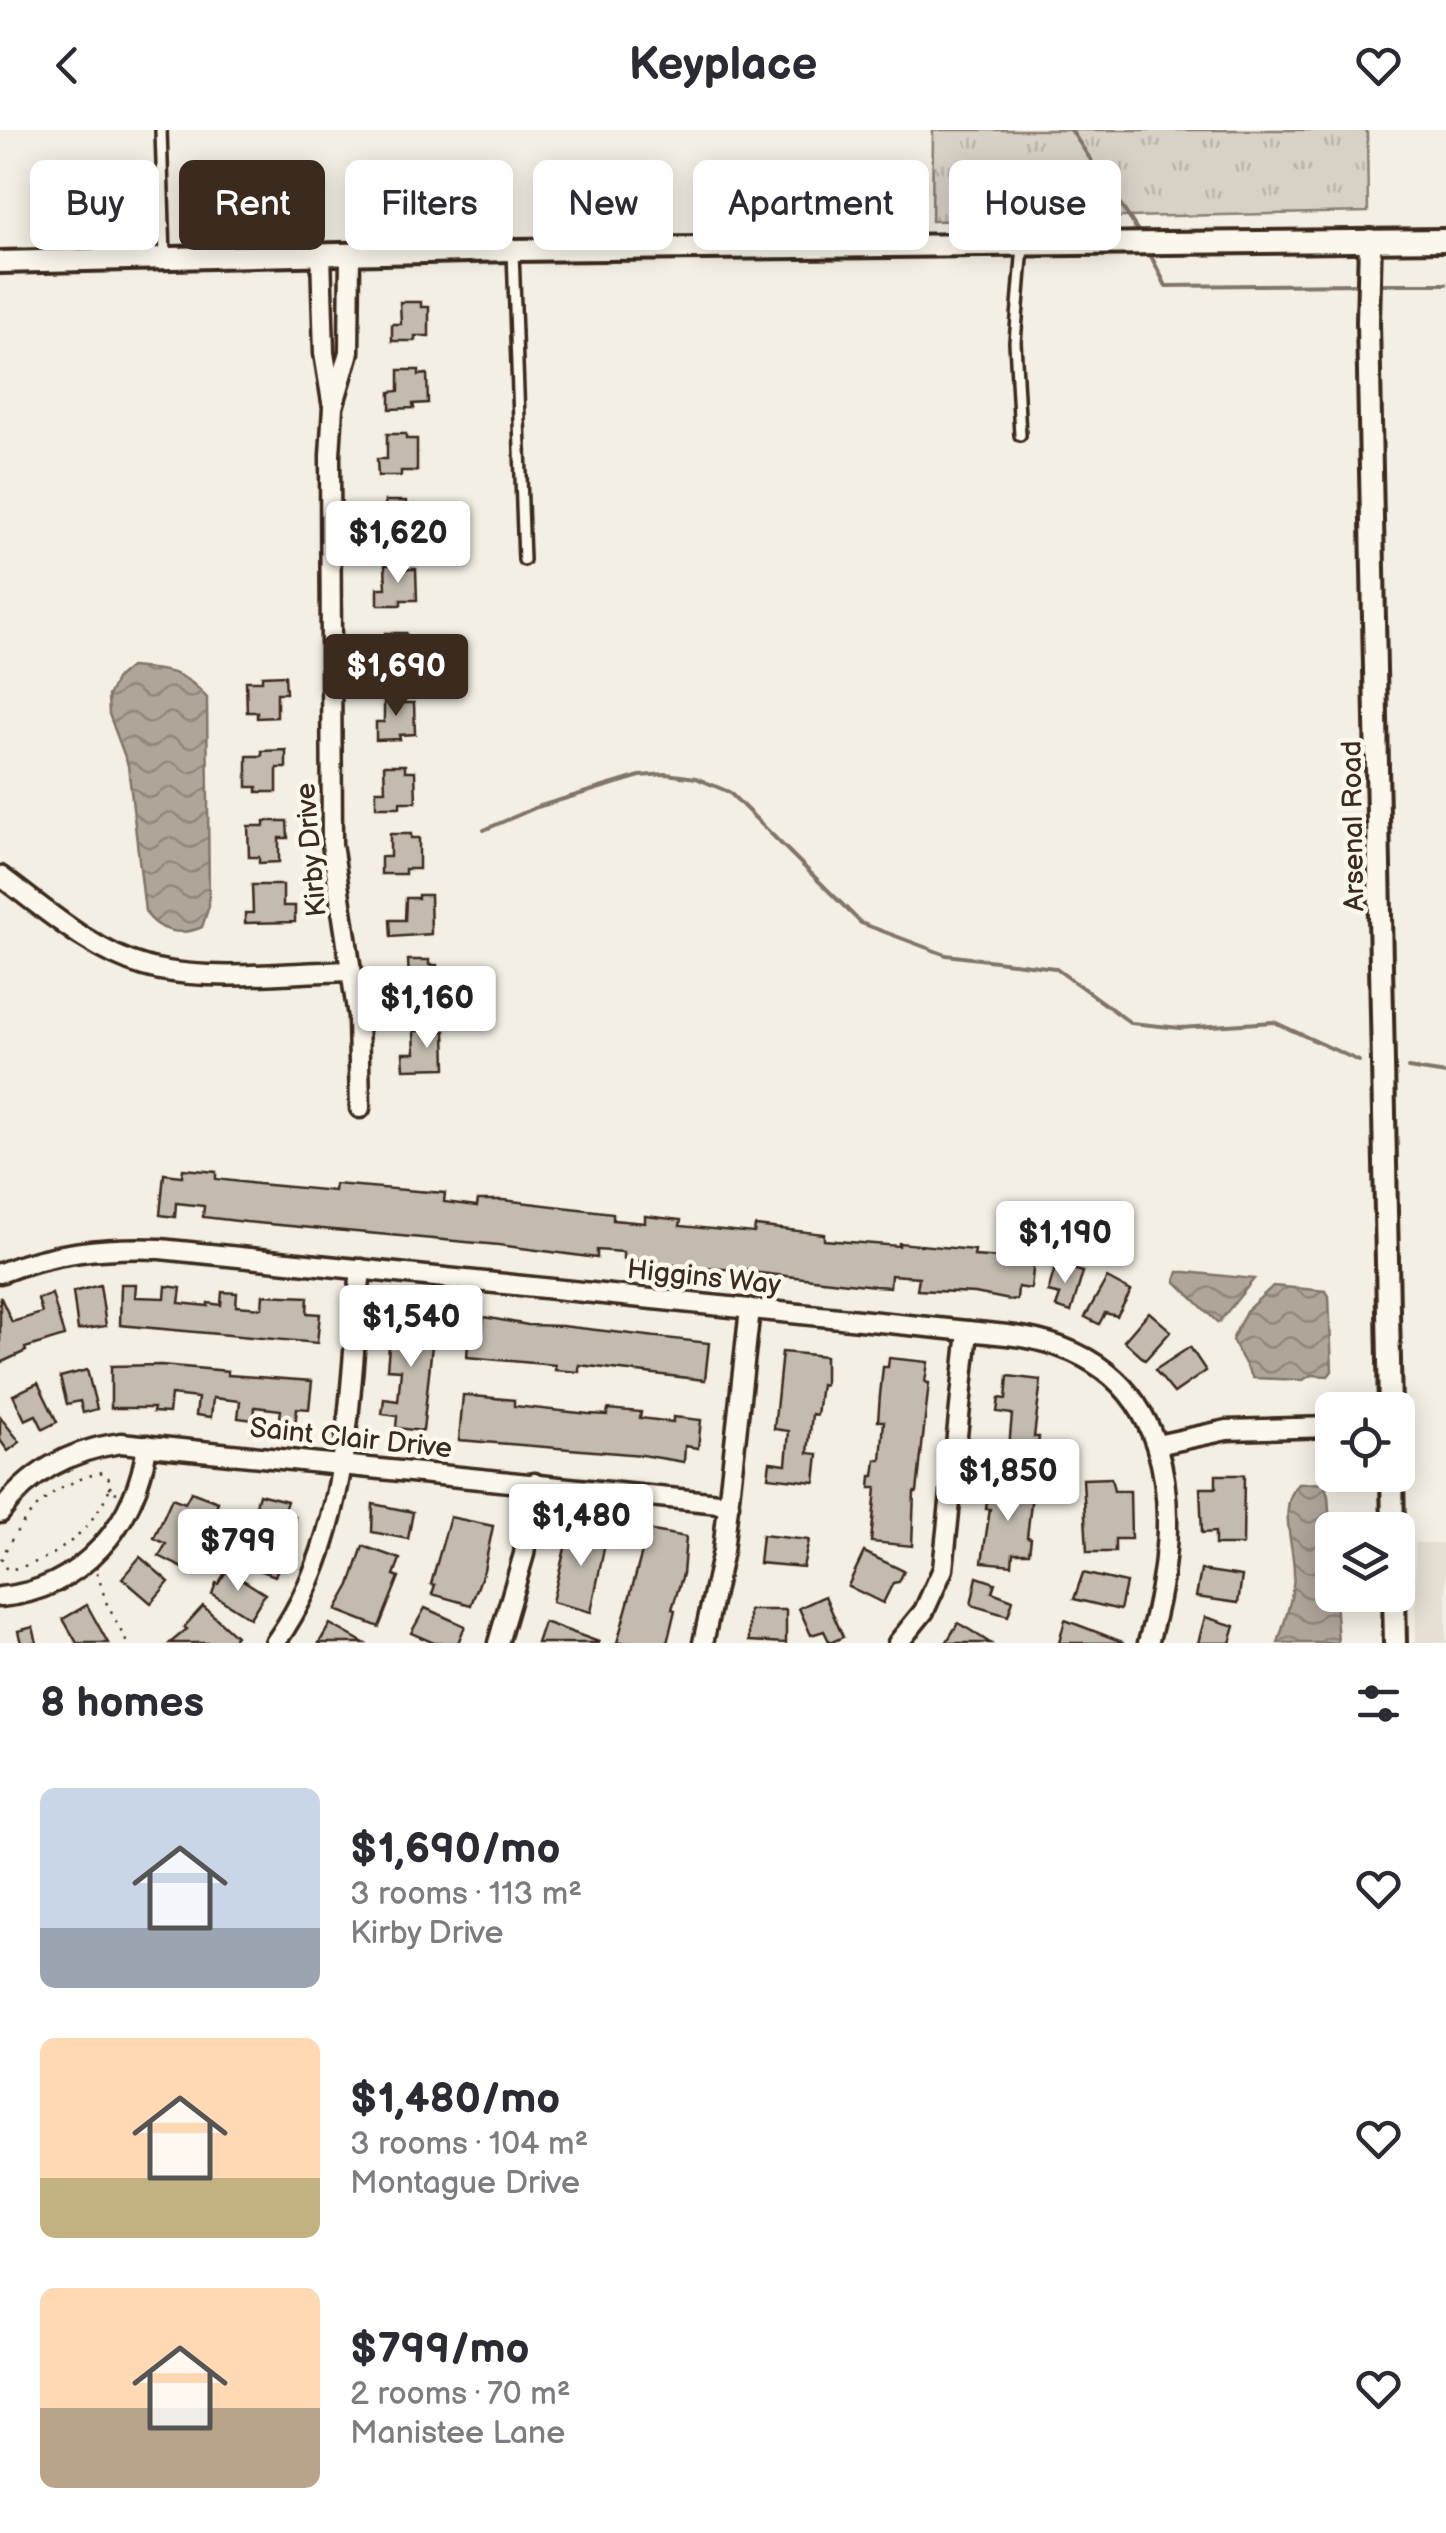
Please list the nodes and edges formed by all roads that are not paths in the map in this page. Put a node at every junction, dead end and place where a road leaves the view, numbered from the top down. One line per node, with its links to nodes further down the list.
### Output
1 (162, 130): 11 (lane)
2 (1370, 240): 3 (street); 4 (street); 23 (street, Arsenal Road)
3 (1446, 240)
4 (1121, 242)
5 (949, 244): 7 (street)
6 (512, 250): 10 (street); 15 (lane)
7 (513, 250)
8 (1023, 250): 14 (lane)
9 (321, 254): 10 (street); 11 (street); 13 (street, Kirby Drive)
10 (350, 254): 13 (street, Kirby Drive)
11 (166, 258): 12 (street)
12 (0, 262)
13 (334, 407): 17 (street, Kirby Drive)
14 (1020, 435)
15 (524, 560)
16 (0, 876): 17 (street)
17 (352, 971): 18 (street, Kirby Drive)
18 (360, 1108)
19 (362, 1269): 20 (street, Higgins Way); 21 (street, Higgins Way); 27 (street)
20 (0, 1273)
21 (750, 1309): 22 (street, Higgins Way); 29 (street)
22 (968, 1331): 26 (street, Higgins Way); 36 (street)
23 (1390, 1392)
24 (1315, 1428): 26 (street)
25 (147, 1444): 27 (street, Saint Clair Drive); 30 (street, Saint Clair Drive); 31 (street)
26 (1157, 1444): 37 (street, Higgins Way)
27 (341, 1464): 28 (street, Saint Clair Drive); 33 (street)
28 (534, 1483): 29 (street, Saint Clair Drive); 34 (street)
29 (730, 1504): 35 (street)
30 (0, 1512)
31 (0, 1596)
32 (1394, 1612): 38 (street)
33 (275, 1643)
34 (498, 1643)
35 (703, 1643)
36 (898, 1643)
37 (1148, 1643)
38 (1395, 1643)

